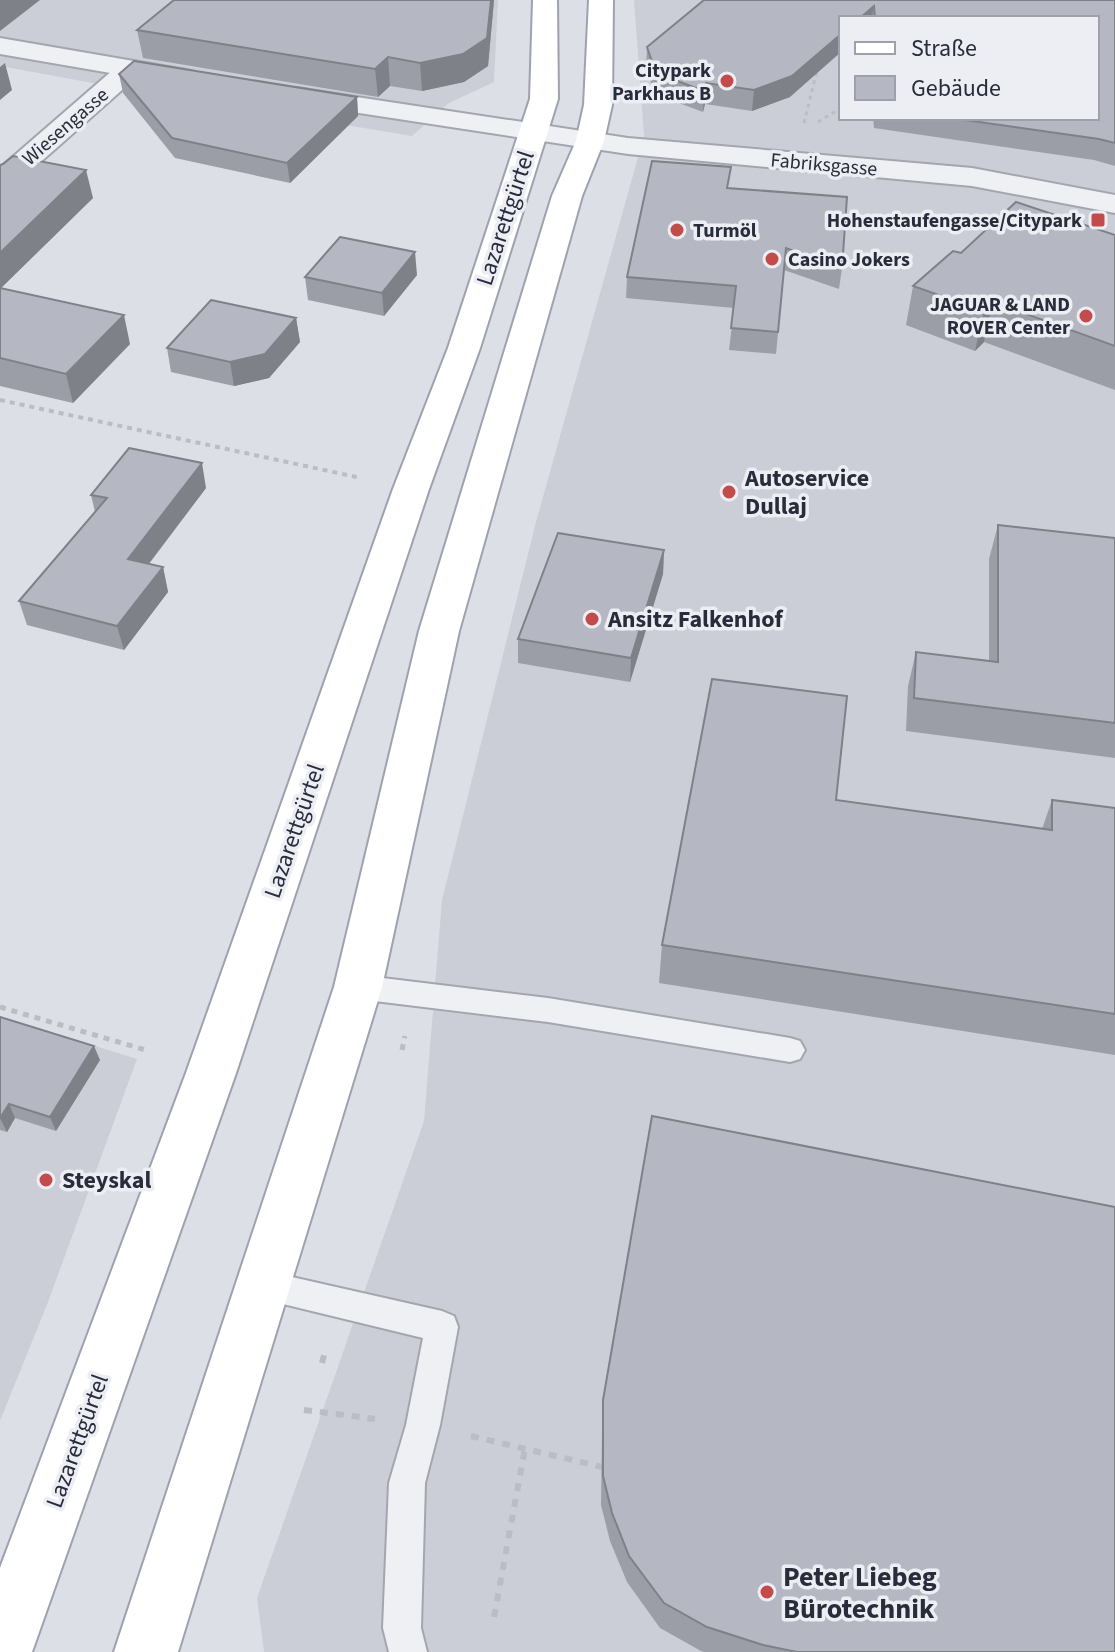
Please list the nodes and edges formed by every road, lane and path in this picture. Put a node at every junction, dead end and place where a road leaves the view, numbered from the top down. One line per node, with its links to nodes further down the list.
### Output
1 (545, 0): 9 (main road, Lazarettgürtel)
2 (601, 0): 10 (main road)
3 (0, 46): 4 (street)
4 (130, 69): 6 (street); 11 (street, Wiesengasse)
5 (818, 69): 8 (path)
6 (207, 82)
7 (269, 92): 9 (street, Fabriksgasse)
8 (802, 131)
9 (533, 134): 10 (street, Fabriksgasse); 22 (main road, Lazarettgürtel)
10 (590, 141): 12 (street, Fabriksgasse); 15 (main road)
11 (0, 183)
12 (1115, 204)
13 (0, 400): 14 (path)
14 (361, 478)
15 (358, 987): 17 (lane); 19 (main road)
16 (0, 1007): 18 (path)
17 (790, 1050)
18 (149, 1051)
19 (261, 1285): 23 (main road); 24 (lane)
20 (525, 1448): 21 (path)
21 (494, 1617)
22 (0, 1652)
23 (146, 1652)
24 (408, 1652)

